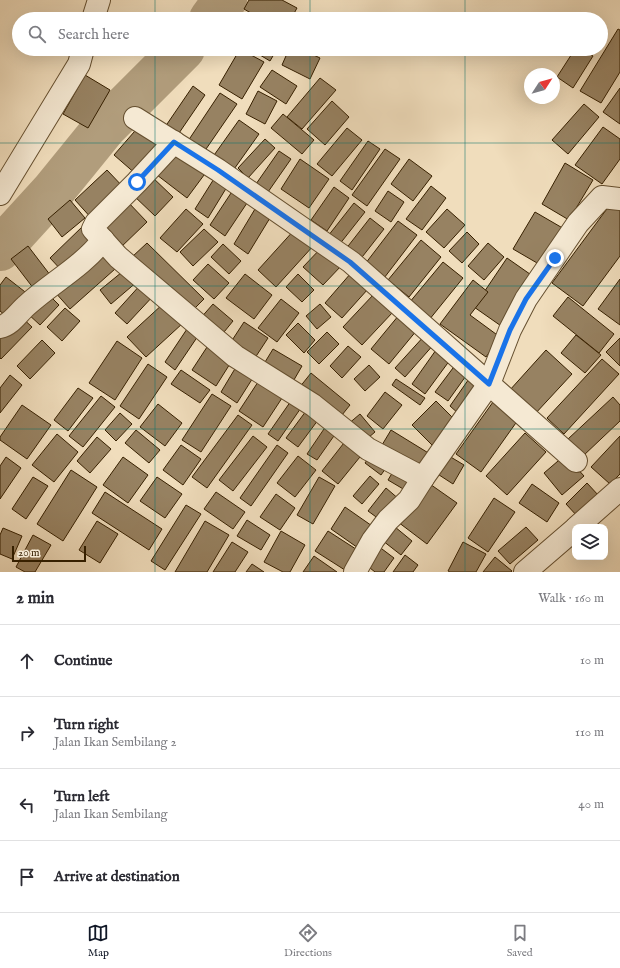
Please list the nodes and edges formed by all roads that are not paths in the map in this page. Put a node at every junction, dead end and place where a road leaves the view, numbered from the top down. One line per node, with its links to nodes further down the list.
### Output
1 (99, 0): 2 (street)
2 (95, 12)
3 (81, 56): 6 (street)
4 (135, 118): 5 (street)
5 (174, 142): 8 (street); 10 (street)
6 (0, 194)
7 (620, 199): 10 (street)
8 (103, 240): 9 (street); 12 (street)
9 (0, 327)
10 (489, 384): 11 (street); 12 (street)
11 (576, 461)
12 (423, 478): 16 (street)
13 (620, 489): 14 (street)
14 (581, 524)
15 (572, 531): 17 (street)
16 (355, 572)
17 (525, 572)

